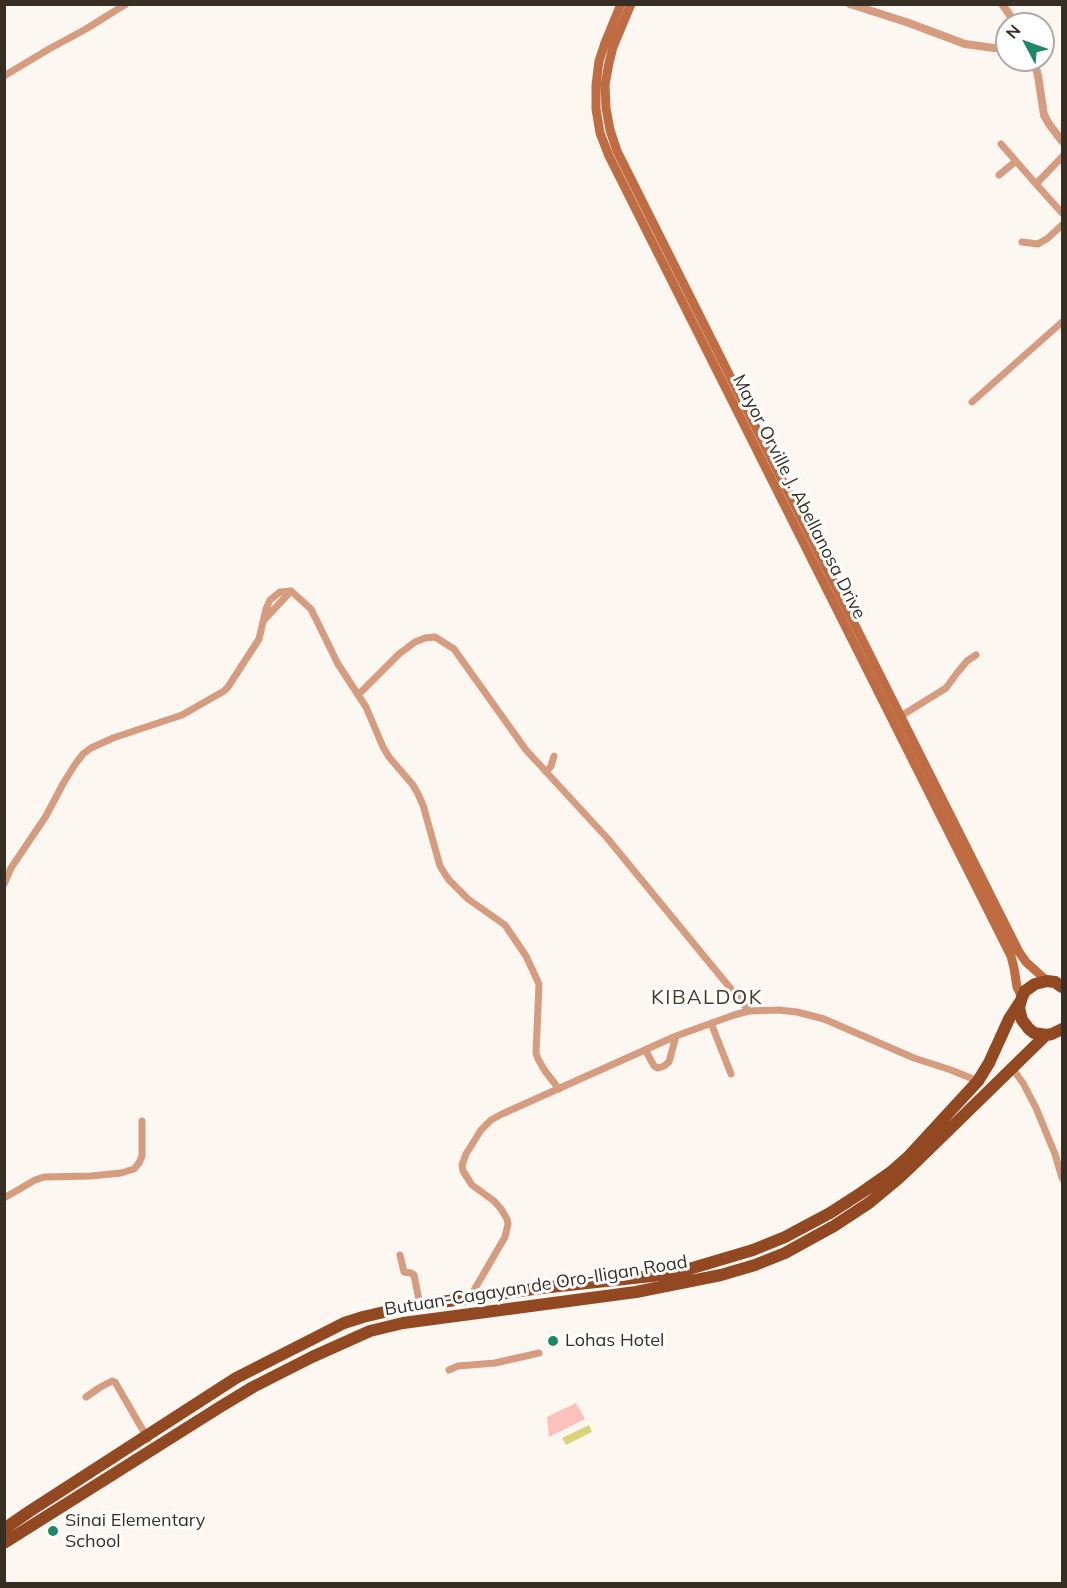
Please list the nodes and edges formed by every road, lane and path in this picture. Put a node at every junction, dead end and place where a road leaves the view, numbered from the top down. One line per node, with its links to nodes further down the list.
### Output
1 (126, 4): 8 (street)
2 (621, 4): 6 (main road, Mayor Orville J. Abellanosa Drive)
3 (631, 4): 6 (main road, Mayor Orville J. Abellanosa Drive)
4 (850, 4): 5 (street)
5 (995, 48)
6 (604, 62): 22 (main road, Mayor Orville J. Abellanosa Drive); 27 (main road, Mayor Orville J. Abellanosa Drive)
7 (1037, 72): 9 (street)
8 (4, 76)
9 (1062, 141)
10 (1001, 144): 12 (street)
11 (1062, 157): 14 (street)
12 (1016, 161): 13 (street); 14 (street)
13 (999, 175)
14 (1036, 184): 15 (street)
15 (1062, 213)
16 (1062, 225): 17 (street)
17 (1022, 242)
18 (1062, 321): 19 (street)
19 (972, 402)
20 (976, 655): 22 (street)
21 (358, 695): 24 (street); 25 (street); 37 (street)
22 (901, 716): 26 (main road, Mayor Orville J. Abellanosa Drive)
23 (554, 756): 24 (street)
24 (546, 772): 28 (street)
25 (4, 885)
26 (1057, 982): 27 (highway)
27 (1021, 1000): 31 (highway); 36 (highway, Butuan-Cagayan de Oro-Iligan Road)
28 (749, 1011): 29 (street); 36 (street)
29 (711, 1023): 32 (street); 35 (street)
30 (1062, 1029): 31 (highway)
31 (1046, 1035): 34 (highway, Butuan-Cagayan de Oro-Iligan Road)
32 (676, 1036): 33 (street); 33 (street)
33 (645, 1051): 37 (street)
34 (1012, 1068): 39 (highway, Butuan-Cagayan de Oro-Iligan Road); 41 (street)
35 (731, 1074)
36 (978, 1081): 38 (highway, Butuan-Cagayan de Oro-Iligan Road)
37 (559, 1089): 45 (street)
38 (951, 1110): 39 (highway); 43 (highway, Butuan-Cagayan de Oro-Iligan Road)
39 (961, 1119): 43 (highway, Butuan-Cagayan de Oro-Iligan Road)
40 (142, 1121): 42 (street)
41 (1062, 1178)
42 (4, 1198)
43 (865, 1198): 45 (highway, Butuan-Cagayan de Oro-Iligan Road); 48 (highway, Butuan-Cagayan de Oro-Iligan Road)
44 (400, 1255): 46 (street)
45 (469, 1299): 46 (highway, Butuan-Cagayan de Oro-Iligan Road)
46 (420, 1305): 47 (highway, Butuan-Cagayan de Oro-Iligan Road)
47 (363, 1317): 48 (highway); 52 (highway, Butuan-Cagayan de Oro-Iligan Road)
48 (370, 1331): 53 (highway, Butuan-Cagayan de Oro-Iligan Road)
49 (538, 1353): 50 (street)
50 (448, 1370)
51 (86, 1397): 52 (street)
52 (146, 1435): 53 (street); 54 (highway, Butuan-Cagayan de Oro-Iligan Road)
53 (154, 1449): 55 (highway, Butuan-Cagayan de Oro-Iligan Road)
54 (4, 1529)
55 (5, 1541)

